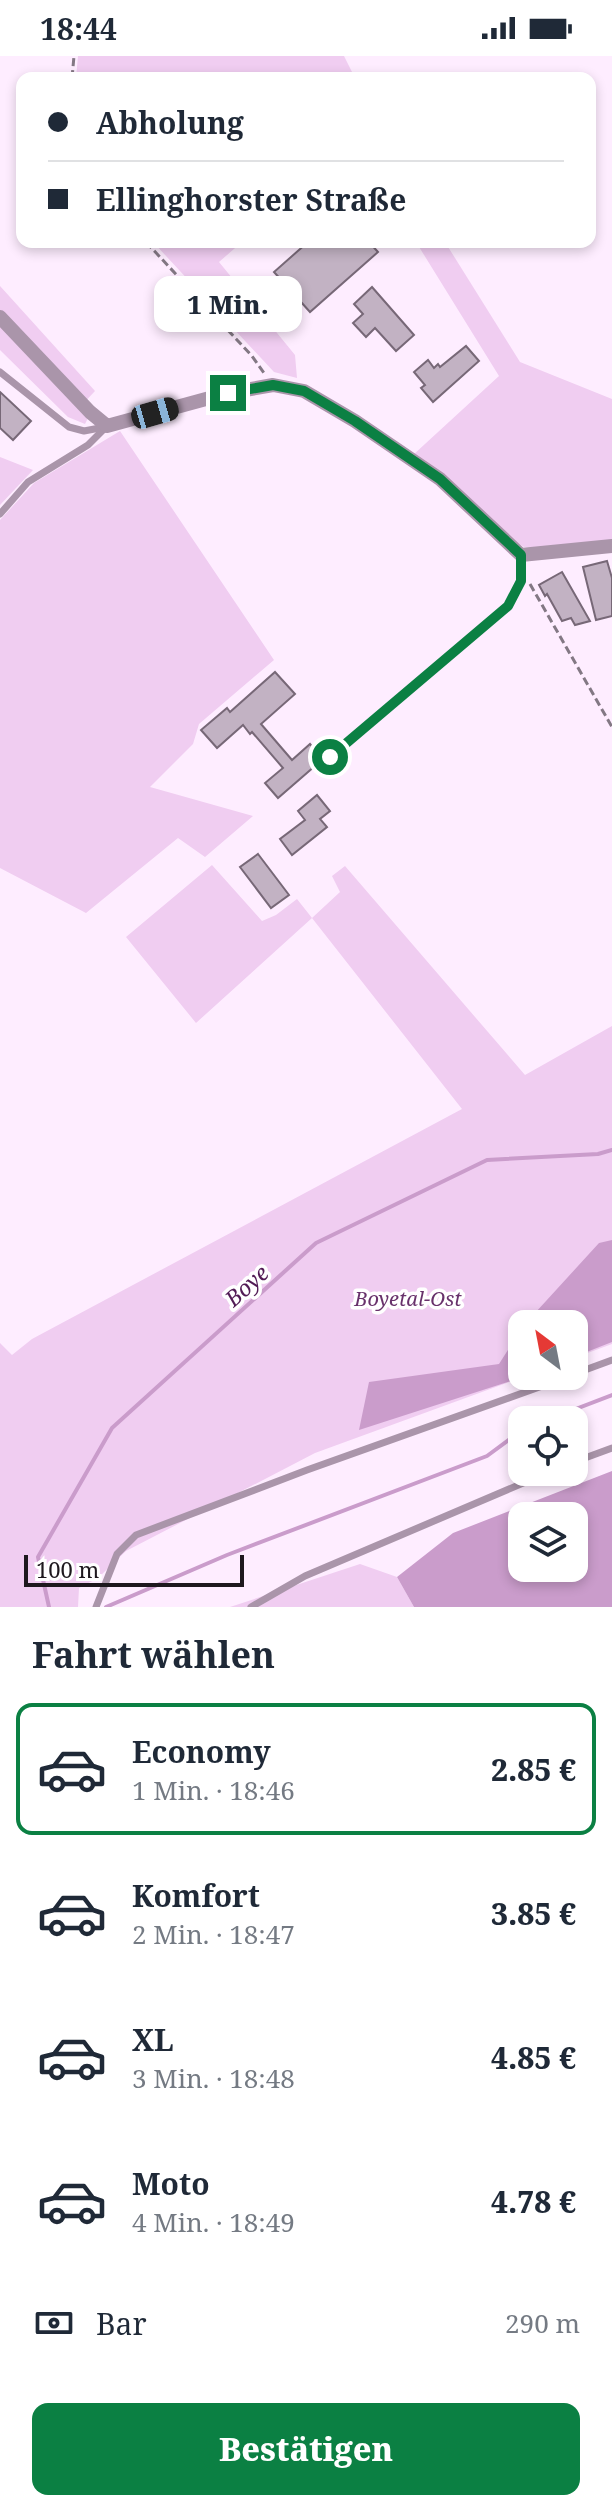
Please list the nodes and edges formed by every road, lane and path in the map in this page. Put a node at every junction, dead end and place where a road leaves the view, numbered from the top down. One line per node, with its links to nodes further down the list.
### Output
1 (152, 248): 4 (path)
2 (0, 317): 5 (street)
3 (0, 372): 5 (lane)
4 (273, 385): 5 (street); 8 (street)
5 (107, 426): 6 (lane)
6 (0, 514)
7 (612, 546): 8 (street)
8 (521, 555): 9 (lane)
9 (523, 571): 10 (path); 11 (lane)
10 (612, 727)
11 (330, 757)
12 (612, 1360): 13 (lane)
13 (588, 1369)
14 (530, 1390): 18 (lane)
15 (612, 1448): 16 (lane)
16 (588, 1457)
17 (516, 1486): 19 (lane)
18 (96, 1607)
19 (251, 1607)

